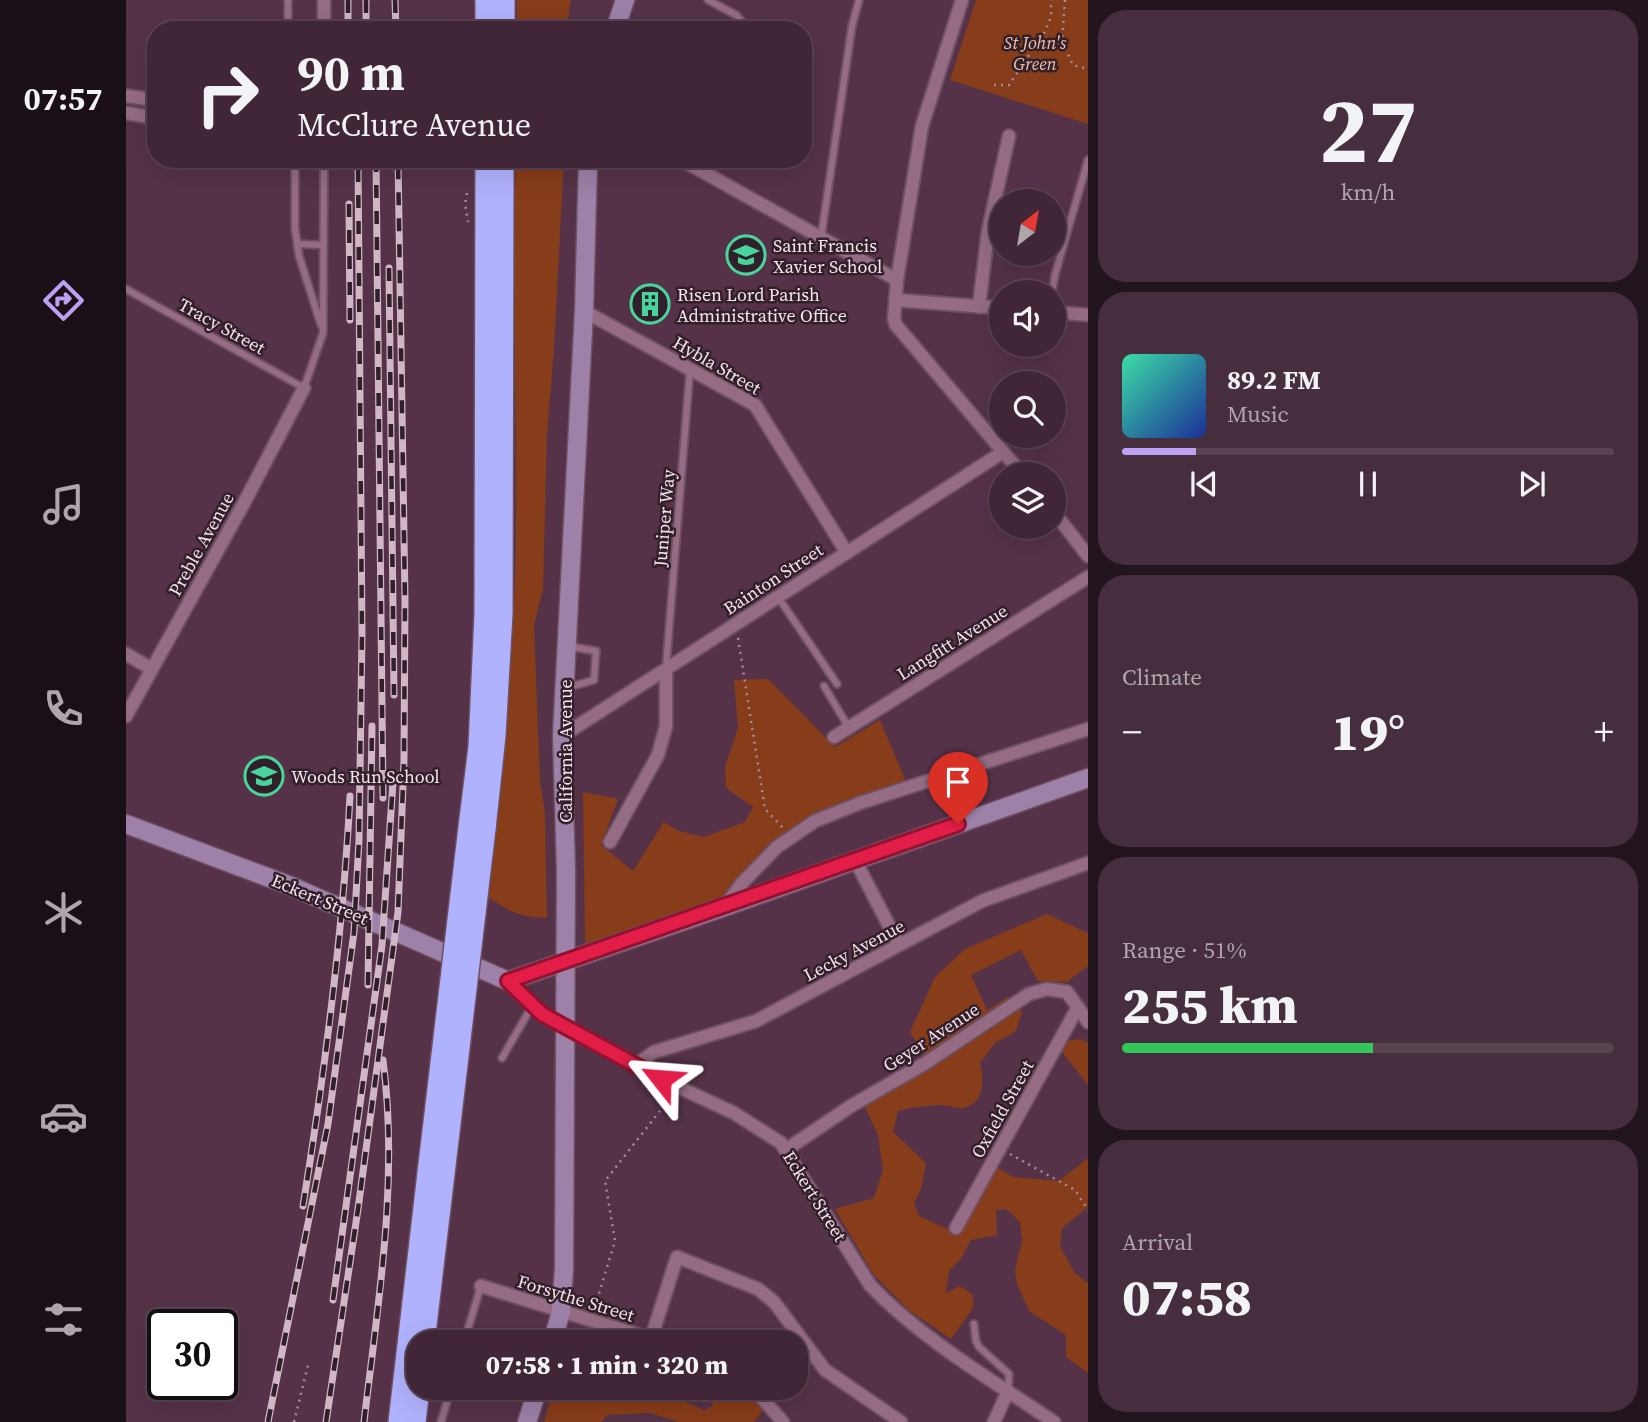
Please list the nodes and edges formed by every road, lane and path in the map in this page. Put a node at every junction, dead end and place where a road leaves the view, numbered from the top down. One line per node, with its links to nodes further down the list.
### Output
1 (288, 0): 11 (lane)
2 (324, 0): 12 (street)
3 (486, 0): 13 (highway)
4 (504, 0): 14 (highway)
5 (625, 0): 15 (street)
6 (708, 0): 16 (lane)
7 (859, 0): 31 (lane)
8 (962, 0): 34 (street)
9 (1051, 0): 18 (path)
10 (1065, 0): 17 (path)
11 (288, 21)
12 (324, 21)
13 (486, 21)
14 (504, 21)
15 (618, 21)
16 (742, 21)
17 (1088, 69)
18 (994, 85)
19 (126, 96): 20 (street)
20 (147, 99)
21 (126, 113): 22 (street)
22 (147, 116)
23 (1009, 136): 38 (street)
24 (1088, 160): 35 (lane)
25 (295, 168): 32 (lane)
26 (324, 168): 33 (lane)
27 (486, 168): 68 (highway)
28 (503, 168): 68 (highway)
29 (588, 168): 40 (street, California Avenue)
30 (696, 168): 31 (street)
31 (821, 237): 34 (street)
32 (297, 244): 33 (lane); 43 (lane)
33 (323, 245): 43 (lane)
34 (897, 279): 37 (street)
35 (1054, 280)
36 (126, 289): 45 (lane, Tracy Street)
37 (895, 300): 38 (street); 46 (street)
38 (979, 307): 39 (street)
39 (989, 307)
40 (584, 312): 44 (street, Hybla Street); 54 (street, California Avenue)
41 (1066, 313): 42 (street)
42 (1088, 315)
43 (323, 333): 45 (lane)
44 (690, 369): 49 (street, Hybla Street); 57 (lane, Juniper Way)
45 (304, 388): 56 (street, Preble Avenue)
46 (1003, 452): 47 (street); 49 (street, Bainton Street)
47 (1012, 462)
48 (1066, 528): 50 (street)
49 (846, 553): 52 (street, Bainton Street)
50 (1088, 556)
51 (1088, 577): 62 (street, Langfitt Avenue)
52 (778, 597): 57 (street, Bainton Street); 58 (lane)
53 (737, 635): 69 (path)
54 (567, 646): 60 (street, California Avenue); 60 (lane)
55 (126, 654): 56 (street)
56 (152, 668): 61 (street, Preble Avenue)
57 (666, 670): 64 (street, Bainton Street); 70 (street)
58 (837, 684)
59 (824, 686): 62 (lane)
60 (565, 689): 64 (street, California Avenue)
61 (126, 716)
62 (849, 728): 65 (street, Langfitt Avenue)
63 (1088, 729): 69 (street)
64 (562, 736): 88 (street, California Avenue, bridge)
65 (834, 737)
66 (1088, 778): 71 (street)
67 (126, 824): 75 (street, Eckert Street)
68 (477, 828): 84 (highway, bridge)
69 (790, 836): 73 (street)
70 (610, 842)
71 (855, 860): 73 (street); 74 (street)
72 (1088, 863): 74 (street, Lecky Avenue)
73 (724, 907): 75 (street)
74 (899, 945): 80 (street, Lecky Avenue)
75 (508, 981): 76 (street, Eckert Street)
76 (532, 1006): 79 (lane); 80 (street, Eckert Street)
77 (1078, 1007): 78 (street, Geyer Avenue); 82 (street, Oxfield Street); 83 (street, Geyer Avenue)
78 (1088, 1022)
79 (502, 1058)
80 (636, 1066): 83 (street, Eckert Street)
81 (670, 1097): 89 (path)
82 (1000, 1149): 85 (path); 86 (street, Oxfield Street)
83 (787, 1150): 99 (street, Eckert Street)
84 (436, 1173): 91 (highway); 105 (highway)
85 (1088, 1210)
86 (956, 1228)
87 (481, 1286): 88 (street, Forsythe Street); 92 (lane)
88 (561, 1312): 89 (street, Forsythe Street); 93 (street, California Avenue)
89 (591, 1321): 94 (street, Forsythe Street)
90 (974, 1324): 99 (lane)
91 (425, 1330)
92 (468, 1330)
93 (556, 1330)
94 (620, 1330)
95 (659, 1330): 96 (street)
96 (795, 1330)
97 (808, 1347): 110 (street)
98 (308, 1365): 104 (path)
99 (1008, 1391): 111 (street); 112 (street, Eckert Street)
100 (418, 1400): 106 (highway)
101 (447, 1400): 107 (lane)
102 (534, 1400): 108 (street)
103 (764, 1400): 109 (street)
104 (294, 1422)
105 (399, 1422)
106 (415, 1422)
107 (440, 1422)
108 (527, 1422)
109 (783, 1422)
110 (901, 1422)
111 (994, 1422)
112 (1054, 1422)

